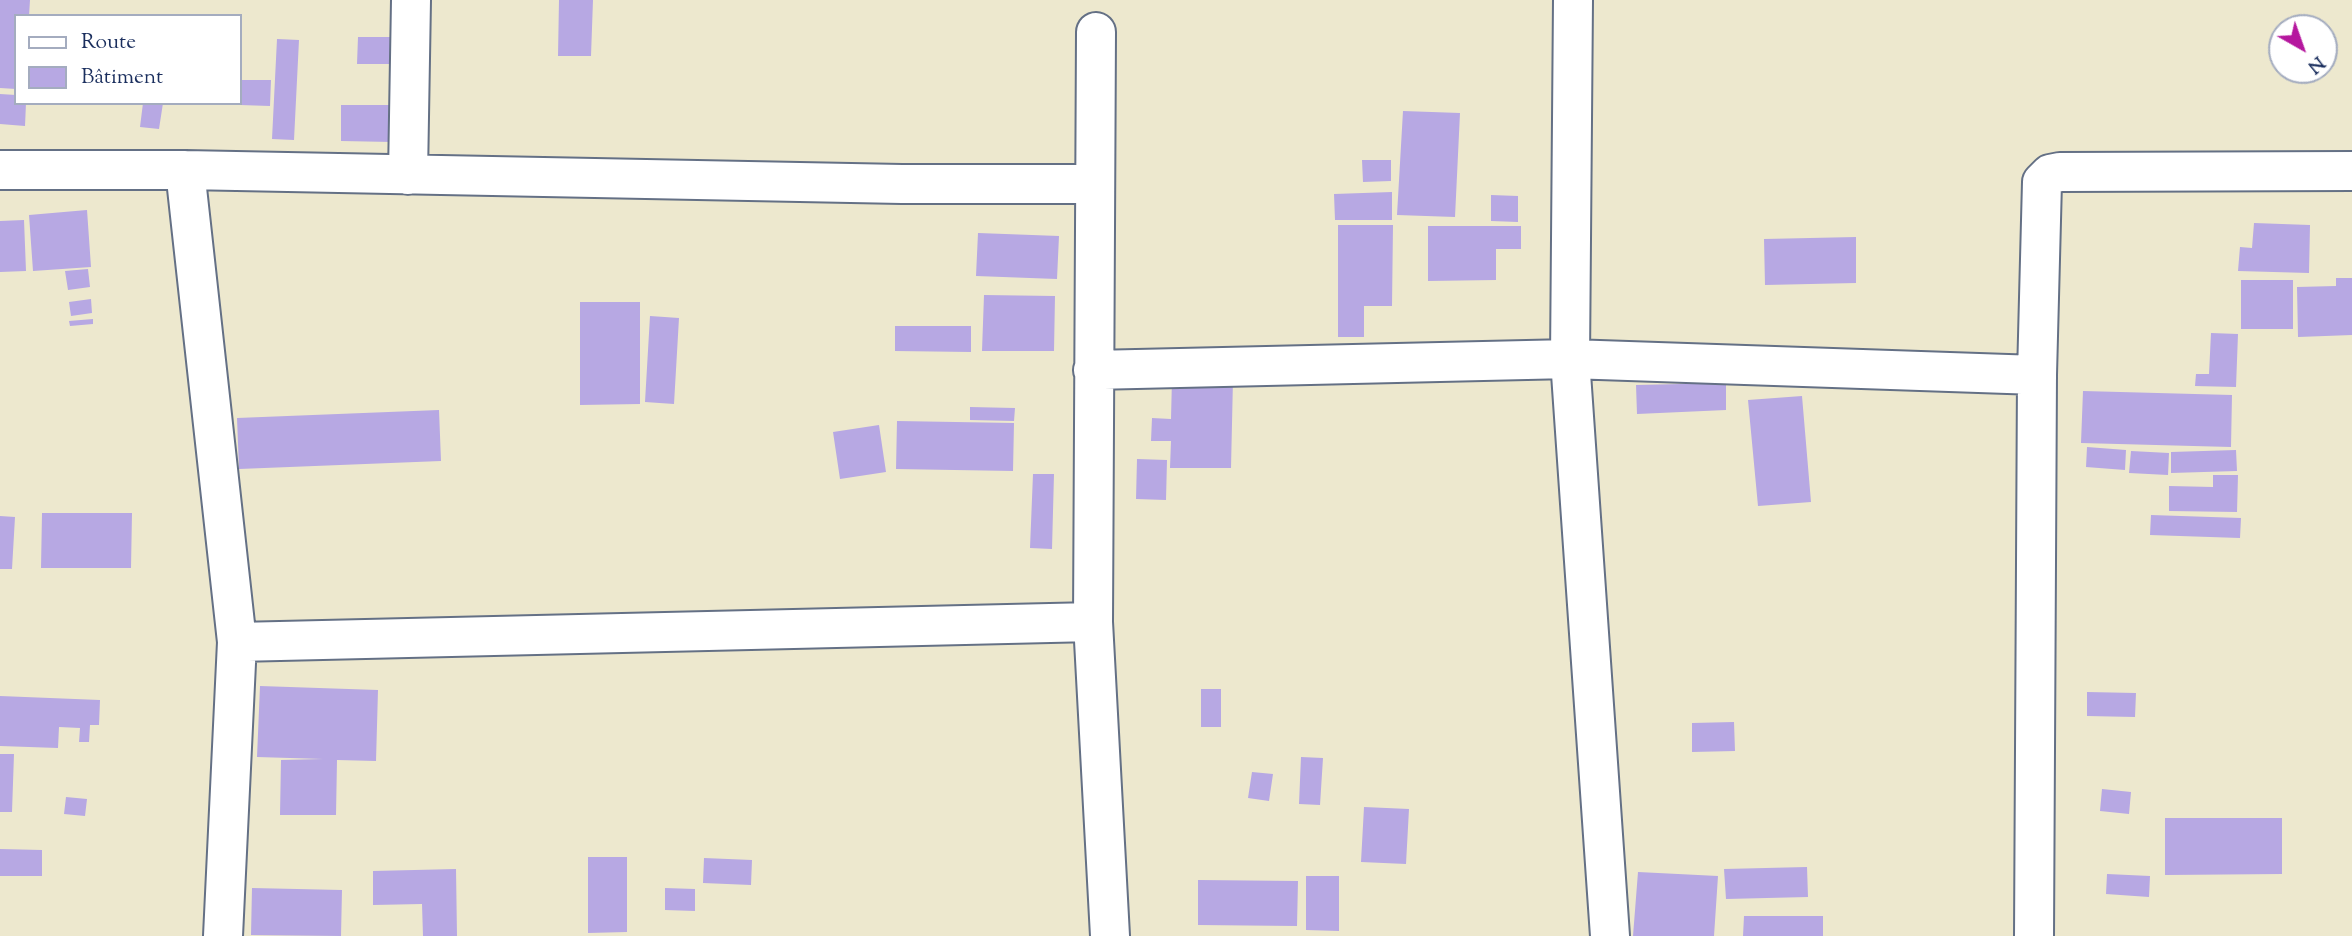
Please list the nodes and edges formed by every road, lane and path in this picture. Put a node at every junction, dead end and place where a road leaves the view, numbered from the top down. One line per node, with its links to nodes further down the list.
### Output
1 (411, 0): 7 (street)
2 (1573, 0): 9 (street)
3 (1096, 32): 8 (street)
4 (0, 170): 5 (street)
5 (185, 170): 7 (street); 13 (street)
6 (2352, 171): 11 (street)
7 (408, 175): 8 (street)
8 (1094, 184): 10 (street)
9 (1570, 359): 10 (street); 11 (street); 16 (street)
10 (1093, 370): 12 (street)
11 (2037, 375): 17 (street)
12 (1093, 622): 13 (street); 15 (street)
13 (237, 642): 14 (street)
14 (223, 936)
15 (1110, 936)
16 (1610, 936)
17 (2034, 936)

